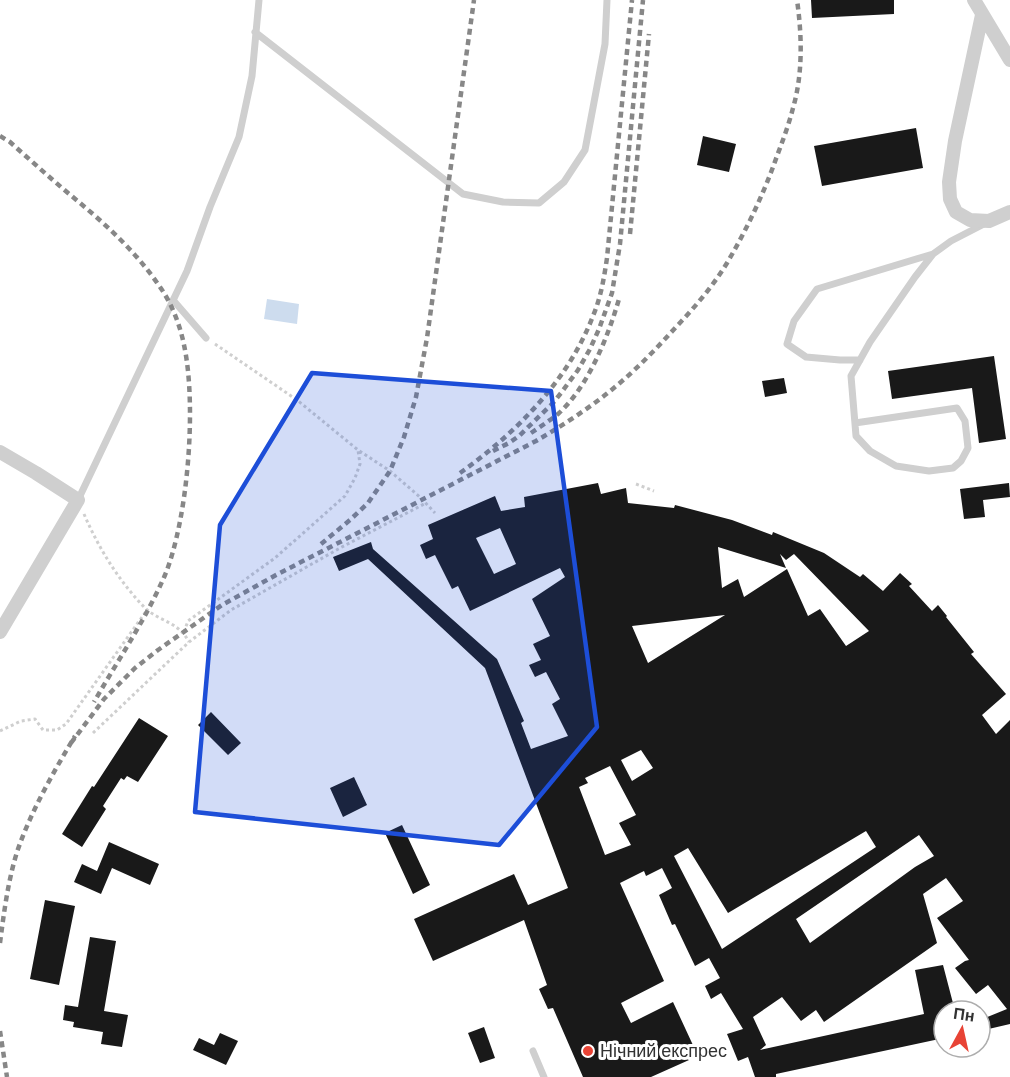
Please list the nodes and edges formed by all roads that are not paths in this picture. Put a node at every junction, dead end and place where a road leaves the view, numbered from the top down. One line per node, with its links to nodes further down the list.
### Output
1 (259, 0): 5 (lane)
2 (607, 0): 5 (lane)
3 (974, 0): 4 (street)
4 (982, 15): 6 (street); 9 (street)
5 (255, 32): 11 (lane)
6 (1004, 43): 7 (street)
7 (1010, 60)
8 (1010, 212): 9 (street)
9 (988, 221): 10 (lane)
10 (933, 254): 13 (lane); 13 (lane)
11 (173, 300): 12 (lane); 16 (lane)
12 (206, 338)
13 (860, 360): 14 (lane)
14 (855, 423): 14 (lane)
15 (0, 452): 16 (street)
16 (78, 500): 17 (street)
17 (0, 632)
18 (533, 1051): 19 (lane)
19 (544, 1077)

